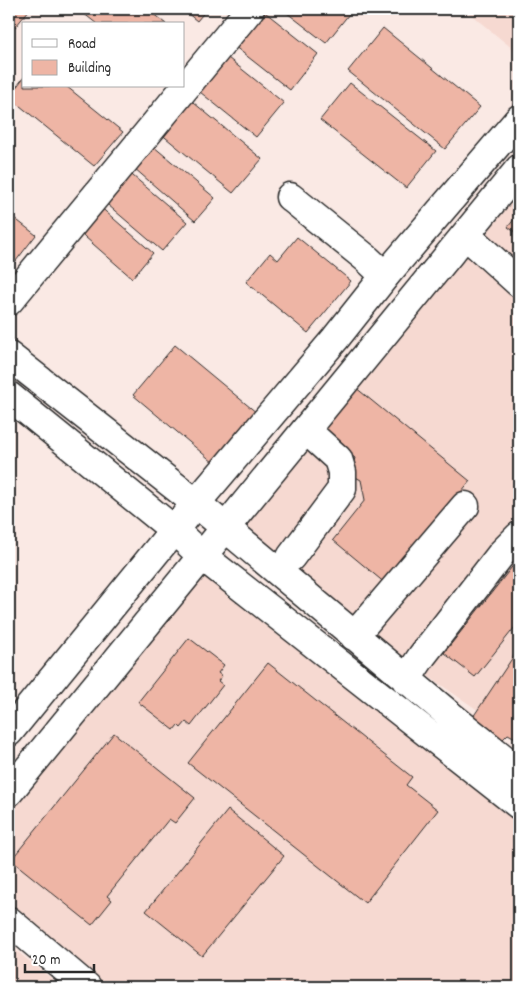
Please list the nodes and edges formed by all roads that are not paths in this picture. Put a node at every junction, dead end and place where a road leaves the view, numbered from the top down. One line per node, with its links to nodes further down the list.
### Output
1 (250, 9): 2 (street)
2 (185, 88)
3 (185, 88): 10 (street)
4 (519, 119): 8 (street)
5 (519, 169): 7 (street)
6 (290, 197): 8 (street)
7 (465, 236): 9 (street); 13 (street)
8 (385, 276): 14 (street)
9 (519, 284)
10 (9, 301)
11 (9, 356): 14 (street)
12 (9, 396): 17 (street)
13 (306, 430): 16 (street); 20 (street)
14 (196, 503): 16 (street); 17 (street)
15 (465, 506): 21 (street)
16 (226, 528): 19 (street); 21 (street)
17 (174, 530): 19 (street); 23 (street)
18 (519, 536): 22 (street)
19 (202, 556): 25 (street); 26 (street)
20 (291, 557)
21 (354, 636): 22 (street)
22 (406, 680): 24 (street)
23 (9, 732)
24 (519, 771)
25 (9, 792)
26 (519, 805)
27 (9, 921): 28 (street)
28 (87, 987)

